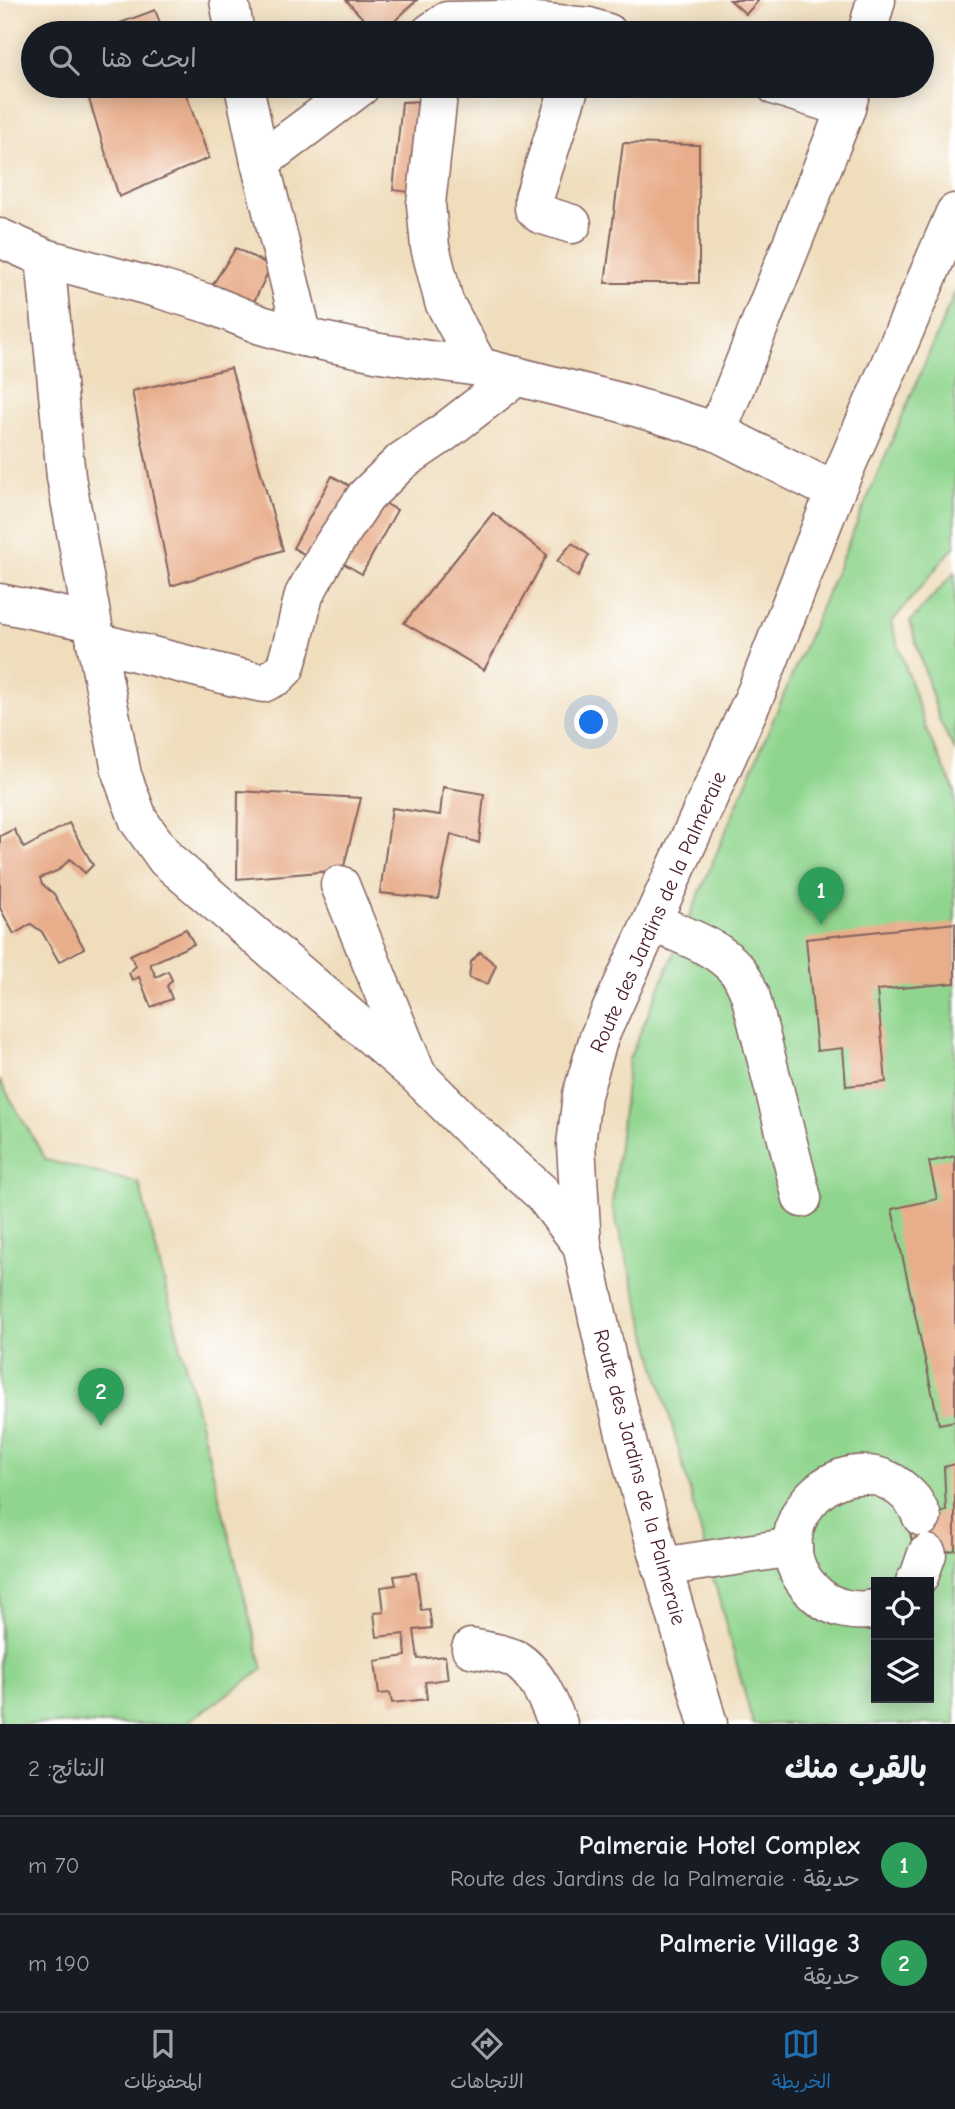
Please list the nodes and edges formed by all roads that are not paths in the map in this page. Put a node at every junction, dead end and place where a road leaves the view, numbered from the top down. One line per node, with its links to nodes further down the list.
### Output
1 (229, 0): 3 (street)
2 (876, 0): 4 (street)
3 (233, 21)
4 (870, 21)
5 (247, 98): 10 (street)
6 (344, 98): 10 (street)
7 (438, 98): 16 (street)
8 (566, 98): 12 (street)
9 (849, 98): 18 (street)
10 (260, 162): 15 (street)
11 (955, 213): 19 (street, Route des Jardins de la Palmeraie)
12 (572, 224)
13 (0, 238): 14 (street)
14 (45, 258): 15 (street); 21 (street)
15 (303, 337): 16 (street)
16 (479, 368): 17 (street)
17 (517, 376): 18 (street); 21 (street)
18 (717, 432): 19 (street)
19 (835, 492): 23 (street, Route des Jardins de la Palmeraie)
20 (0, 603): 21 (street)
21 (94, 632): 24 (street)
22 (340, 885): 24 (street)
23 (652, 922): 25 (street); 26 (street, Route des Jardins de la Palmeraie)
24 (417, 1076): 26 (street)
25 (802, 1198)
26 (582, 1245): 29 (street, Route des Jardins de la Palmeraie)
27 (922, 1517): 28 (street)
28 (793, 1548): 29 (street); 30 (street)
29 (661, 1567): 33 (street, Route des Jardins de la Palmeraie)
30 (871, 1610)
31 (471, 1648): 32 (street)
32 (558, 1724)
33 (708, 1724)

